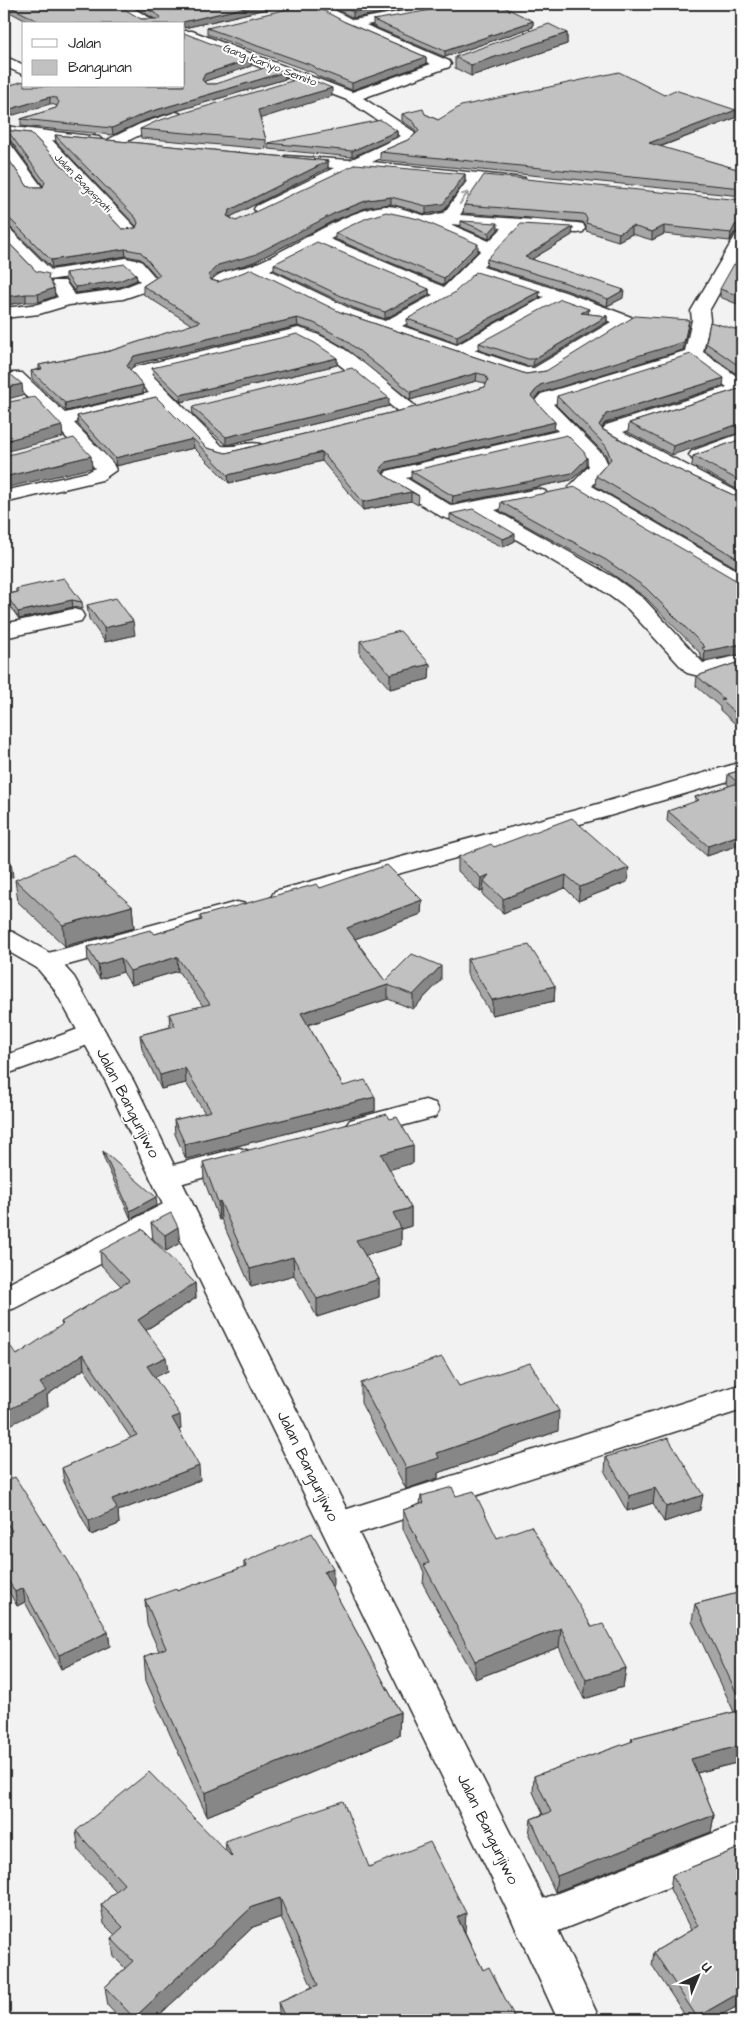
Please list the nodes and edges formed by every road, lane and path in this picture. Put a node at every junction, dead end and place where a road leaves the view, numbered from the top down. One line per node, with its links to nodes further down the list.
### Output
1 (117, 4): 4 (street)
2 (309, 4): 5 (street)
3 (466, 4): 5 (street)
4 (149, 22)
5 (351, 24): 14 (street)
6 (206, 29): 7 (street)
7 (185, 34): 9 (street, Gang Kariyo Semito)
8 (4, 60): 12 (street)
9 (273, 65): 10 (street); 11 (street, Gang Kariyo Semito)
10 (246, 74)
11 (309, 78): 13 (street); 14 (street, Gang Kariyo Semito)
12 (22, 79)
13 (280, 87)
14 (352, 97): 24 (street, Gang Kariyo Semito)
15 (188, 114): 20 (street)
16 (27, 117): 17 (street)
17 (4, 125)
18 (4, 131): 19 (street)
19 (38, 135): 20 (street); 35 (street, Jalan Bagaspati)
20 (114, 142): 21 (street)
21 (143, 144)
22 (4, 145): 28 (street)
23 (277, 158): 24 (street)
24 (352, 165): 25 (street); 30 (street)
25 (478, 177): 26 (street); 31 (street, one-way to 25)
26 (502, 180): 27 (street); 32 (street)
27 (531, 182)
28 (36, 190)
29 (414, 217): 31 (street); 38 (street); 39 (street)
30 (246, 218)
31 (449, 218): 32 (street)
32 (480, 221): 33 (street)
33 (515, 224): 34 (street); 39 (street)
34 (578, 228)
35 (129, 230)
36 (4, 233): 43 (street)
37 (742, 238): 41 (street)
38 (318, 240): 42 (street); 46 (street)
39 (491, 248): 40 (street)
40 (471, 269): 46 (street); 47 (street)
41 (725, 269): 44 (street); 52 (street)
42 (256, 270): 45 (street); 50 (street)
43 (49, 275): 48 (street); 48 (street)
44 (742, 277)
45 (219, 283)
46 (447, 294): 50 (street)
47 (558, 296): 51 (street); 51 (street)
48 (67, 300): 49 (street)
49 (4, 313)
50 (386, 328): 51 (street)
51 (459, 351)
52 (693, 354): 56 (street); 62 (street)
53 (356, 368): 54 (street); 57 (street); 59 (street)
54 (337, 373)
55 (16, 377): 61 (street)
56 (741, 389): 67 (street)
57 (162, 396): 60 (street); 61 (street)
58 (195, 406): 60 (street)
59 (406, 409)
60 (176, 411): 65 (street)
61 (61, 420): 63 (street)
62 (572, 432): 68 (street); 71 (street)
63 (81, 440): 66 (street); 69 (street)
64 (741, 441): 67 (street)
65 (268, 444)
66 (62, 445)
67 (669, 465): 70 (street)
68 (579, 487): 71 (street); 72 (street)
69 (4, 497)
70 (742, 502)
71 (477, 508): 75 (street)
72 (742, 582)
73 (73, 616): 74 (street)
74 (4, 631)
75 (742, 662)
76 (742, 769): 78 (street)
77 (4, 938): 78 (street, Jalan Bangunjiwo)
78 (46, 962): 79 (street, Jalan Bangunjiwo)
79 (92, 1034): 80 (street); 84 (street, Jalan Bangunjiwo)
80 (4, 1066)
81 (425, 1110): 82 (street)
82 (339, 1132)
83 (262, 1152): 84 (street)
84 (165, 1177): 85 (street, Jalan Bangunjiwo)
85 (180, 1209): 86 (street); 88 (street, Jalan Bangunjiwo)
86 (4, 1300)
87 (742, 1397): 88 (street)
88 (338, 1526): 90 (street, Jalan Bangunjiwo)
89 (742, 1840): 90 (street)
90 (533, 1922): 91 (street, Jalan Bangunjiwo)
91 (579, 2020)

